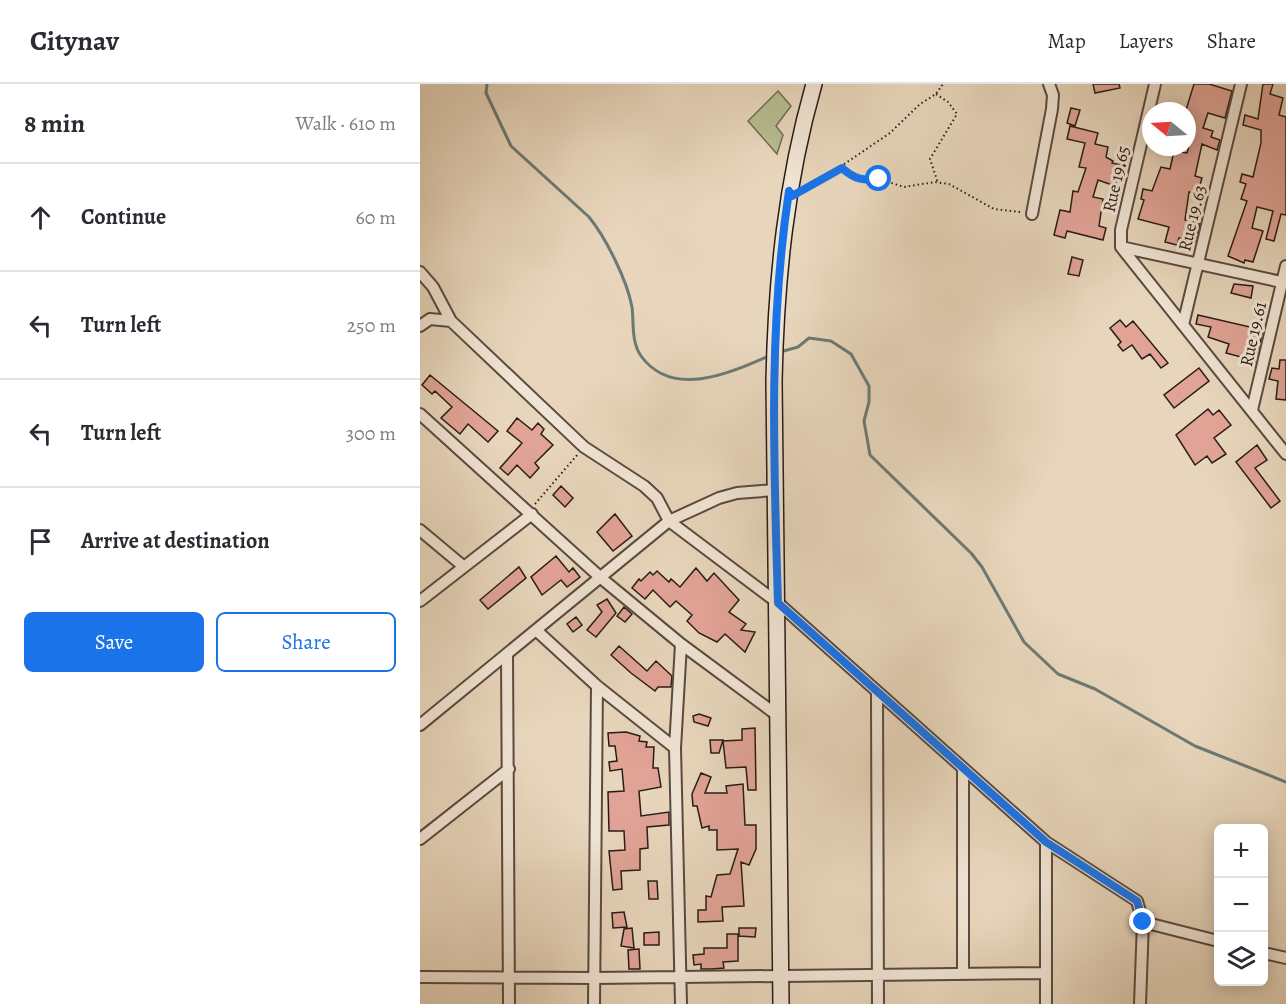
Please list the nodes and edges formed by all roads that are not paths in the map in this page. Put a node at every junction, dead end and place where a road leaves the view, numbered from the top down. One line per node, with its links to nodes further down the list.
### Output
1 (814, 84): 17 (street)
2 (1049, 84): 5 (street)
3 (1155, 84): 6 (street, Rue 19.65)
4 (1241, 84): 7 (street, Rue 19.63)
5 (1032, 214)
6 (1121, 247): 7 (street); 12 (street)
7 (1198, 262): 10 (street); 12 (street, Rue 19.63)
8 (1286, 266): 10 (street, Rue 19.61)
9 (420, 272): 11 (street)
10 (1284, 283): 14 (street, Rue 19.61)
11 (451, 321): 13 (street); 19 (street)
12 (1182, 325): 14 (street)
13 (420, 326)
14 (1252, 410): 16 (street)
15 (420, 414): 18 (street)
16 (1286, 454)
17 (775, 490): 19 (street); 24 (street)
18 (530, 513): 21 (street); 22 (street)
19 (669, 521): 22 (street); 24 (street)
20 (420, 530): 21 (street)
21 (463, 566): 23 (street)
22 (601, 578): 25 (street); 26 (street)
23 (420, 601)
24 (778, 603): 29 (street); 30 (street)
25 (537, 631): 27 (street); 28 (street)
26 (681, 644): 30 (street); 32 (street)
27 (507, 654): 31 (street); 34 (street)
28 (597, 686): 32 (street); 48 (street)
29 (878, 693): 33 (street); 43 (street)
30 (777, 715): 47 (street)
31 (420, 725)
32 (675, 748): 46 (street)
33 (963, 768): 36 (street); 41 (street)
34 (509, 769): 35 (street); 44 (street)
35 (420, 839)
36 (1046, 842): 37 (street); 42 (street)
37 (1143, 922): 38 (street); 55 (street)
38 (1214, 940)
39 (1268, 953): 40 (street)
40 (1286, 958)
41 (963, 972): 42 (street); 43 (street)
42 (1046, 973): 54 (street)
43 (878, 974): 47 (street); 53 (street)
44 (508, 976): 45 (street); 48 (street); 49 (street)
45 (420, 977)
46 (681, 977): 47 (street); 48 (street); 51 (street)
47 (781, 977): 52 (street)
48 (594, 978): 50 (street)
49 (509, 1004)
50 (594, 1004)
51 (681, 1004)
52 (781, 1004)
53 (878, 1004)
54 (1046, 1004)
55 (1140, 1004)

